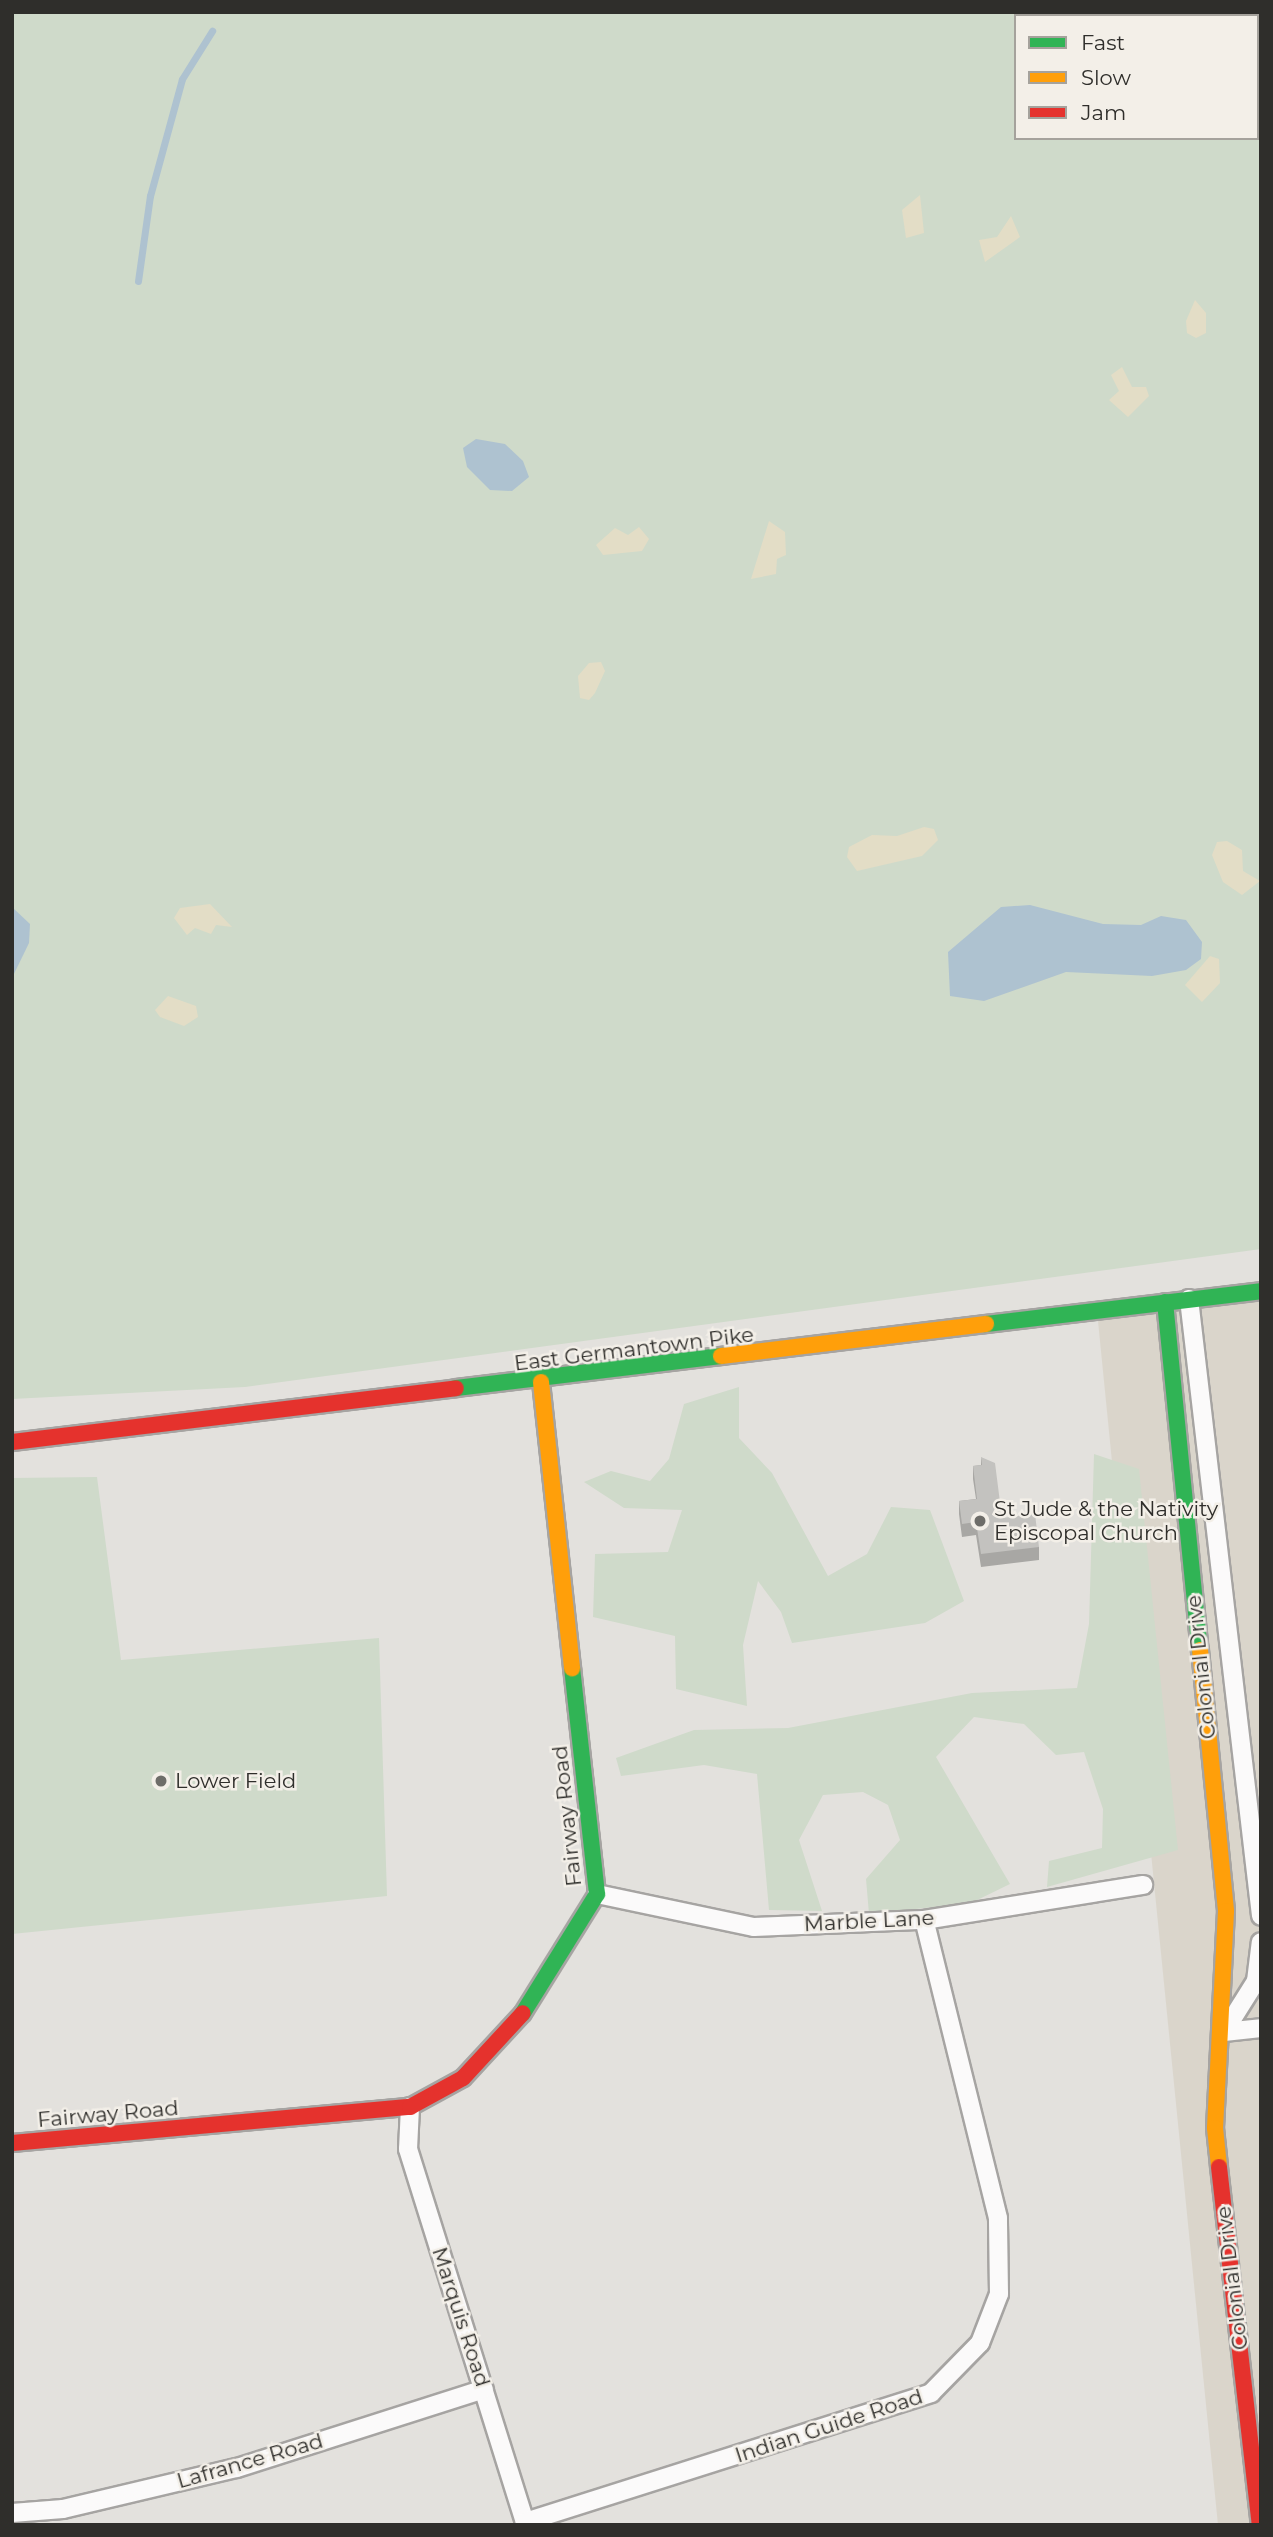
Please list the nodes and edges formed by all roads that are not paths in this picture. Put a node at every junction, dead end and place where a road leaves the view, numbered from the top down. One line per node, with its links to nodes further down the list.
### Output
1 (1261, 1291): 2 (street, East Germantown Pike)
2 (1189, 1299): 3 (street, East Germantown Pike); 8 (street, Colonial Drive)
3 (1165, 1302): 4 (street, East Germantown Pike); 12 (street, Colonial Drive)
4 (541, 1382): 5 (street, East Germantown Pike); 7 (street, Fairway Road)
5 (12, 1442)
6 (1143, 1885): 9 (street, Marble Lane)
7 (597, 1894): 9 (street, Marble Lane); 13 (street, Fairway Road)
8 (1261, 1916)
9 (924, 1920): 17 (street, Indian Guide Road)
10 (1261, 1942): 12 (street, Colonial Drive)
11 (1261, 2028): 12 (street)
12 (1224, 2032): 18 (street, Colonial Drive)
13 (411, 2107): 14 (street, Fairway Road); 15 (street, Marquis Road)
14 (12, 2143)
15 (484, 2389): 16 (street, Lafrance Road); 17 (street, Marquis Road)
16 (12, 2513)
17 (526, 2523)
18 (1260, 2525)

